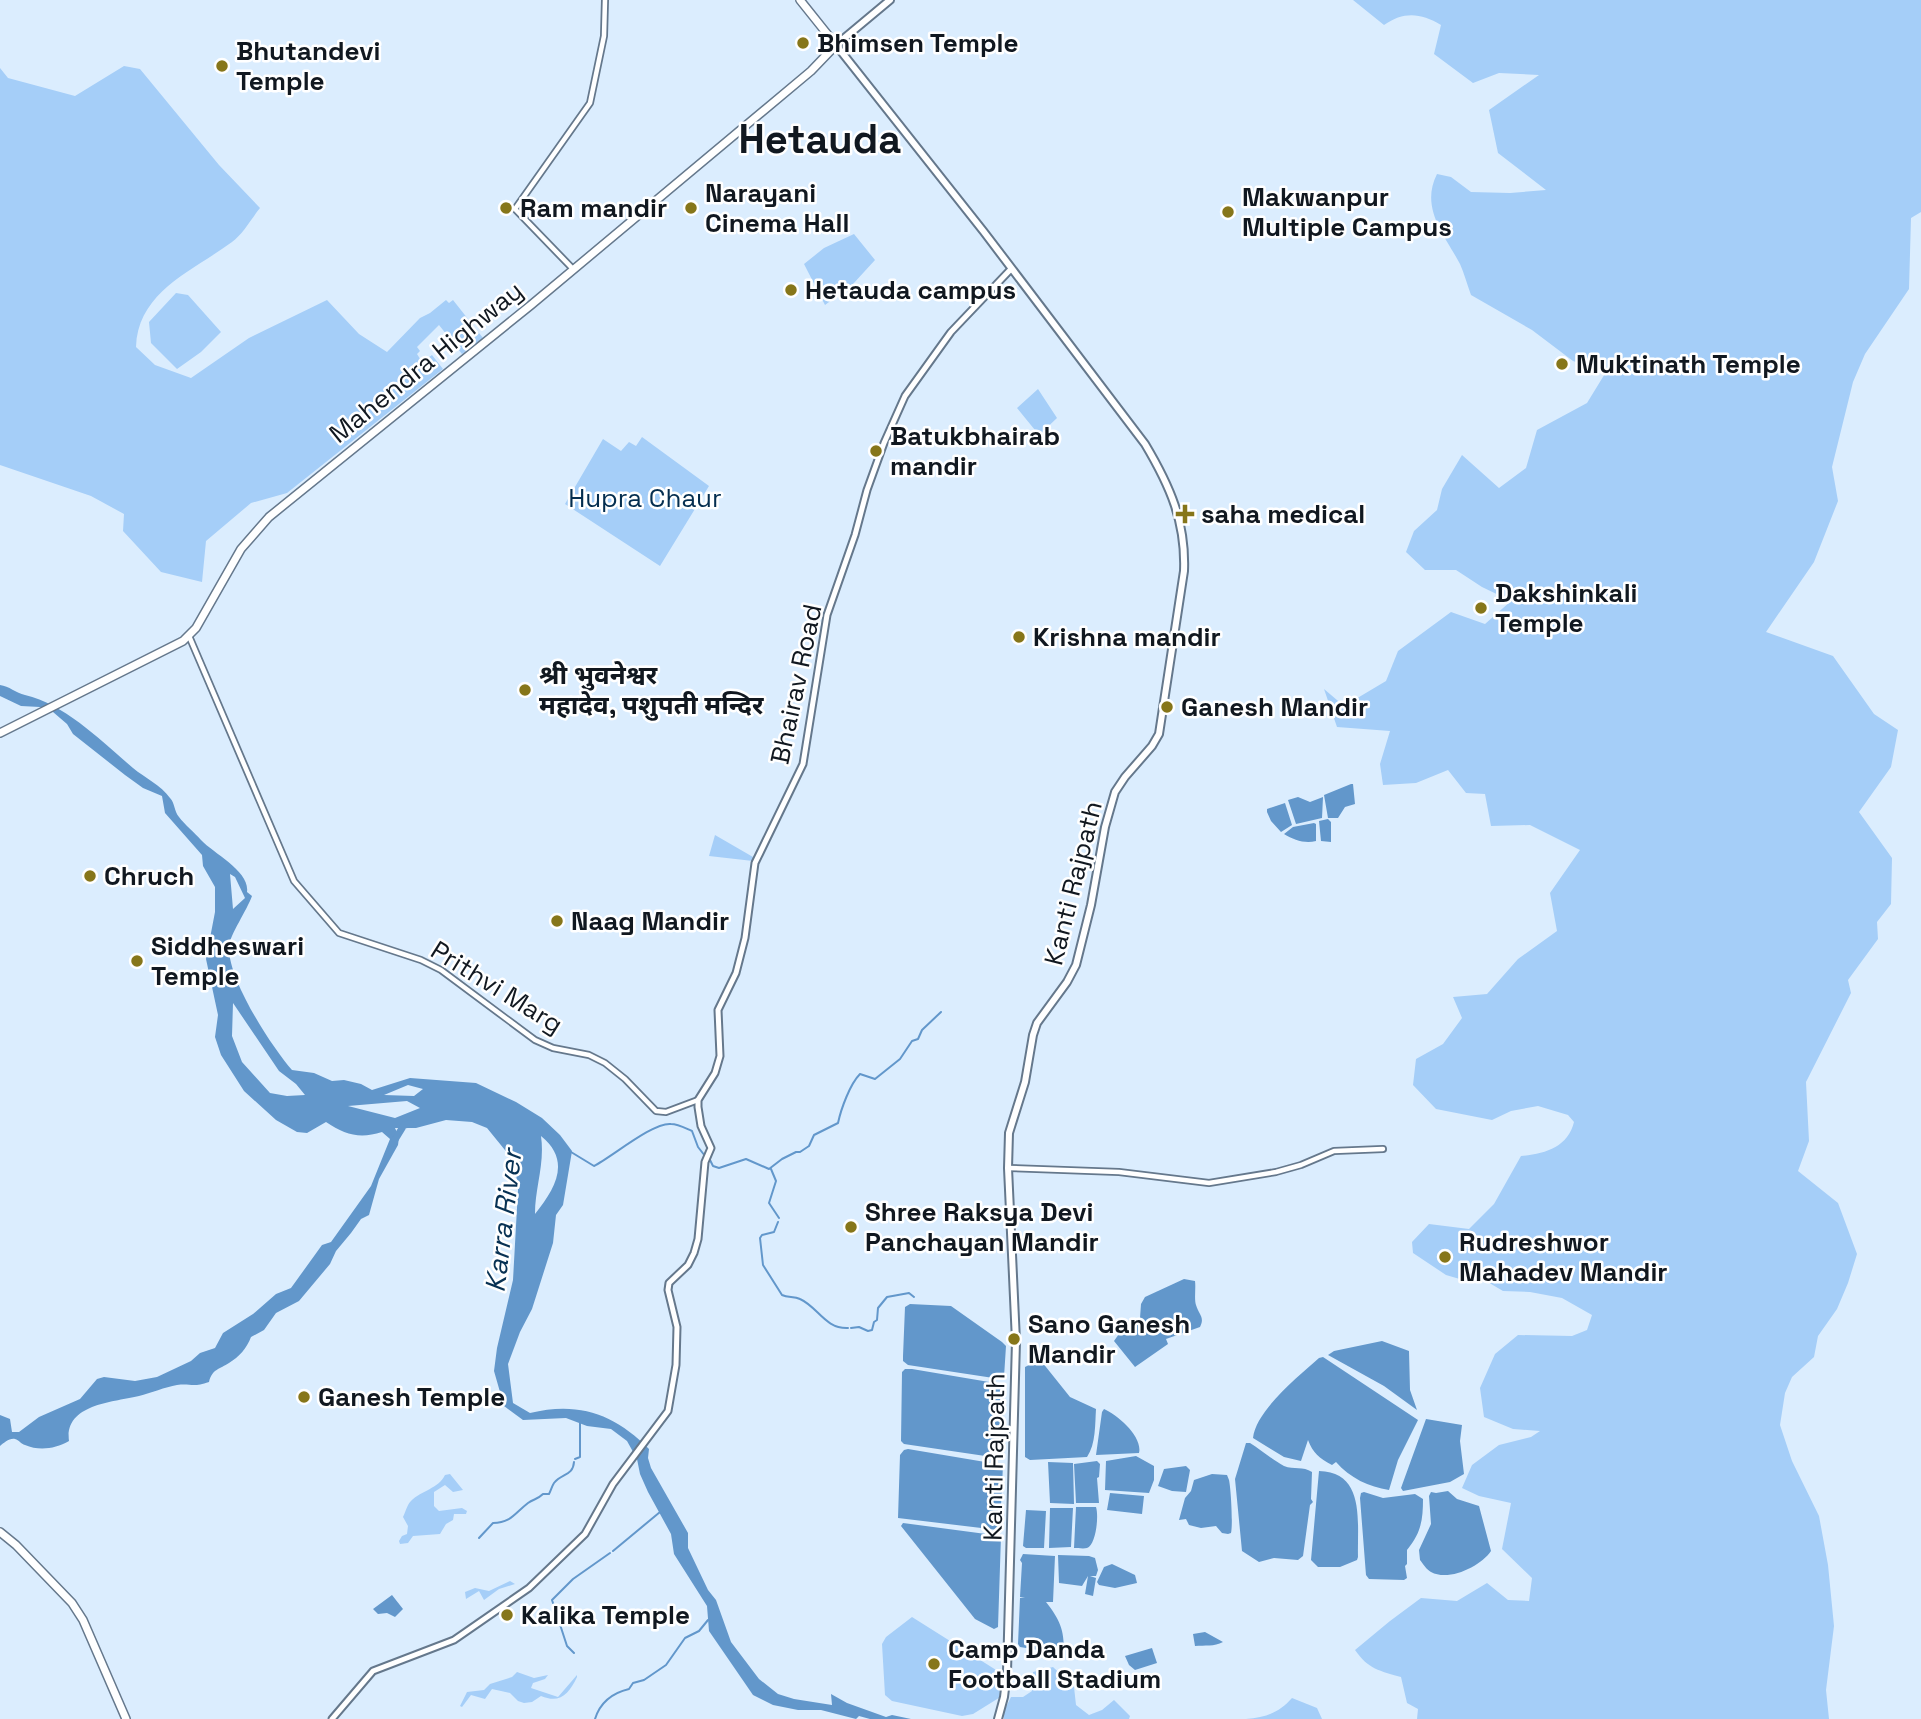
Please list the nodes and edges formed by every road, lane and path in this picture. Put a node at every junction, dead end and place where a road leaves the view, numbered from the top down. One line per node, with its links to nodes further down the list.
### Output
1 (605, 0): 5 (street)
2 (800, 0): 4 (highway)
3 (890, 0): 4 (main road)
4 (835, 45): 5 (highway, Mahendra Highway); 6 (main road, Kanti Rajpath)
5 (573, 269): 7 (highway, Mahendra Highway)
6 (1011, 269): 9 (main road, Bhairav Road); 11 (main road, Kanti Rajpath)
7 (189, 636): 8 (highway, Mahendra Highway); 9 (street, Prithvi Marg)
8 (0, 733)
9 (698, 1100): 14 (main road)
10 (1383, 1149): 11 (street)
11 (1008, 1168): 15 (main road, Kanti Rajpath)
12 (0, 1532): 13 (highway)
13 (125, 1719)
14 (332, 1719)
15 (998, 1719)

